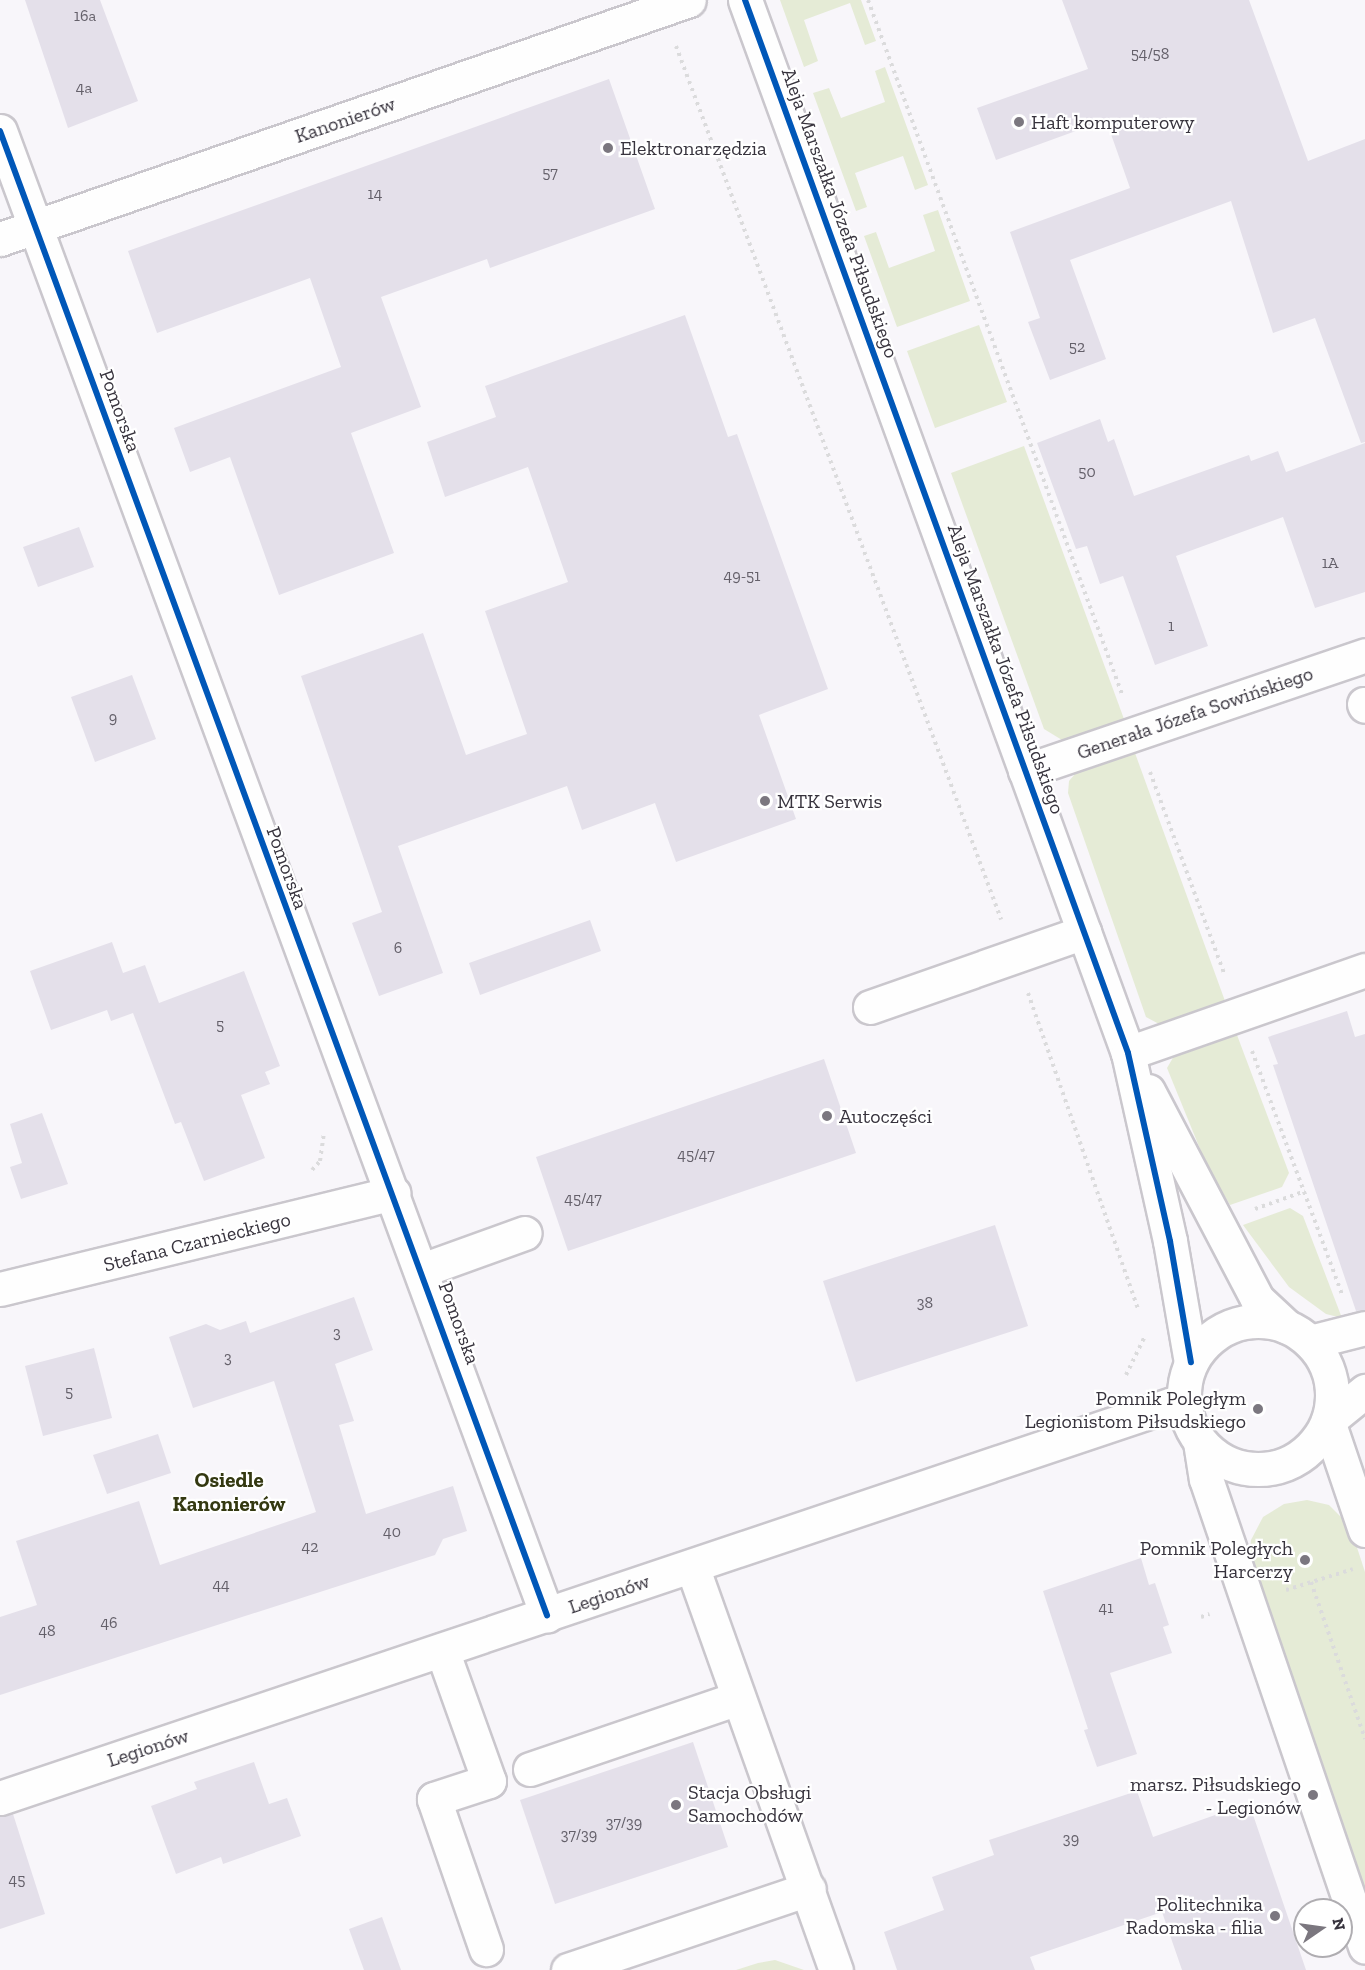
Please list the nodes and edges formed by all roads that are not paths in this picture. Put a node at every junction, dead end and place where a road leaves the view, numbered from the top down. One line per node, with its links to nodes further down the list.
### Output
1 (745, 0): 7 (street, Aleja Marszałka Józefa Piłsudskiego)
2 (676, 5): 4 (street, Kanonierów)
3 (0, 131): 4 (street, Pomorska)
4 (34, 228): 5 (street, Kanonierów); 12 (street, Pomorska)
5 (0, 239)
6 (1365, 654): 7 (street, Generała Józefa Sowińskiego)
7 (1025, 771): 8 (street, Aleja Marszałka Józefa Piłsudskiego)
8 (1084, 932): 10 (street); 11 (street, Aleja Marszałka Józefa Piłsudskiego)
9 (1365, 970): 11 (street)
10 (870, 1007)
11 (1128, 1053): 17 (street, Aleja Marszałka Józefa Piłsudskiego); 18 (street, Aleja Marszałka Józefa Piłsudskiego)
12 (393, 1193): 14 (street, Pomorska); 15 (street, Stefana Czarnieckiego)
13 (525, 1233): 14 (street)
14 (422, 1270): 25 (street, Pomorska)
15 (0, 1289)
16 (1365, 1328): 17 (street)
17 (1298, 1334): 18 (street); 21 (street)
18 (1191, 1362): 20 (street)
19 (1365, 1391): 21 (street)
20 (1184, 1400): 22 (street); 24 (street, Legionów)
21 (1328, 1421): 22 (street); 23 (street)
22 (1200, 1442): 31 (street)
23 (1365, 1530)
24 (692, 1566): 25 (street, Legionów); 27 (street)
25 (547, 1615): 26 (street, Legionów)
26 (442, 1650): 29 (street, Legionów); 32 (street)
27 (738, 1698): 28 (street); 30 (street)
28 (530, 1769)
29 (0, 1798)
30 (809, 1889): 33 (street); 34 (street)
31 (1365, 1947)
32 (486, 1949)
33 (568, 1970)
34 (836, 1970)

